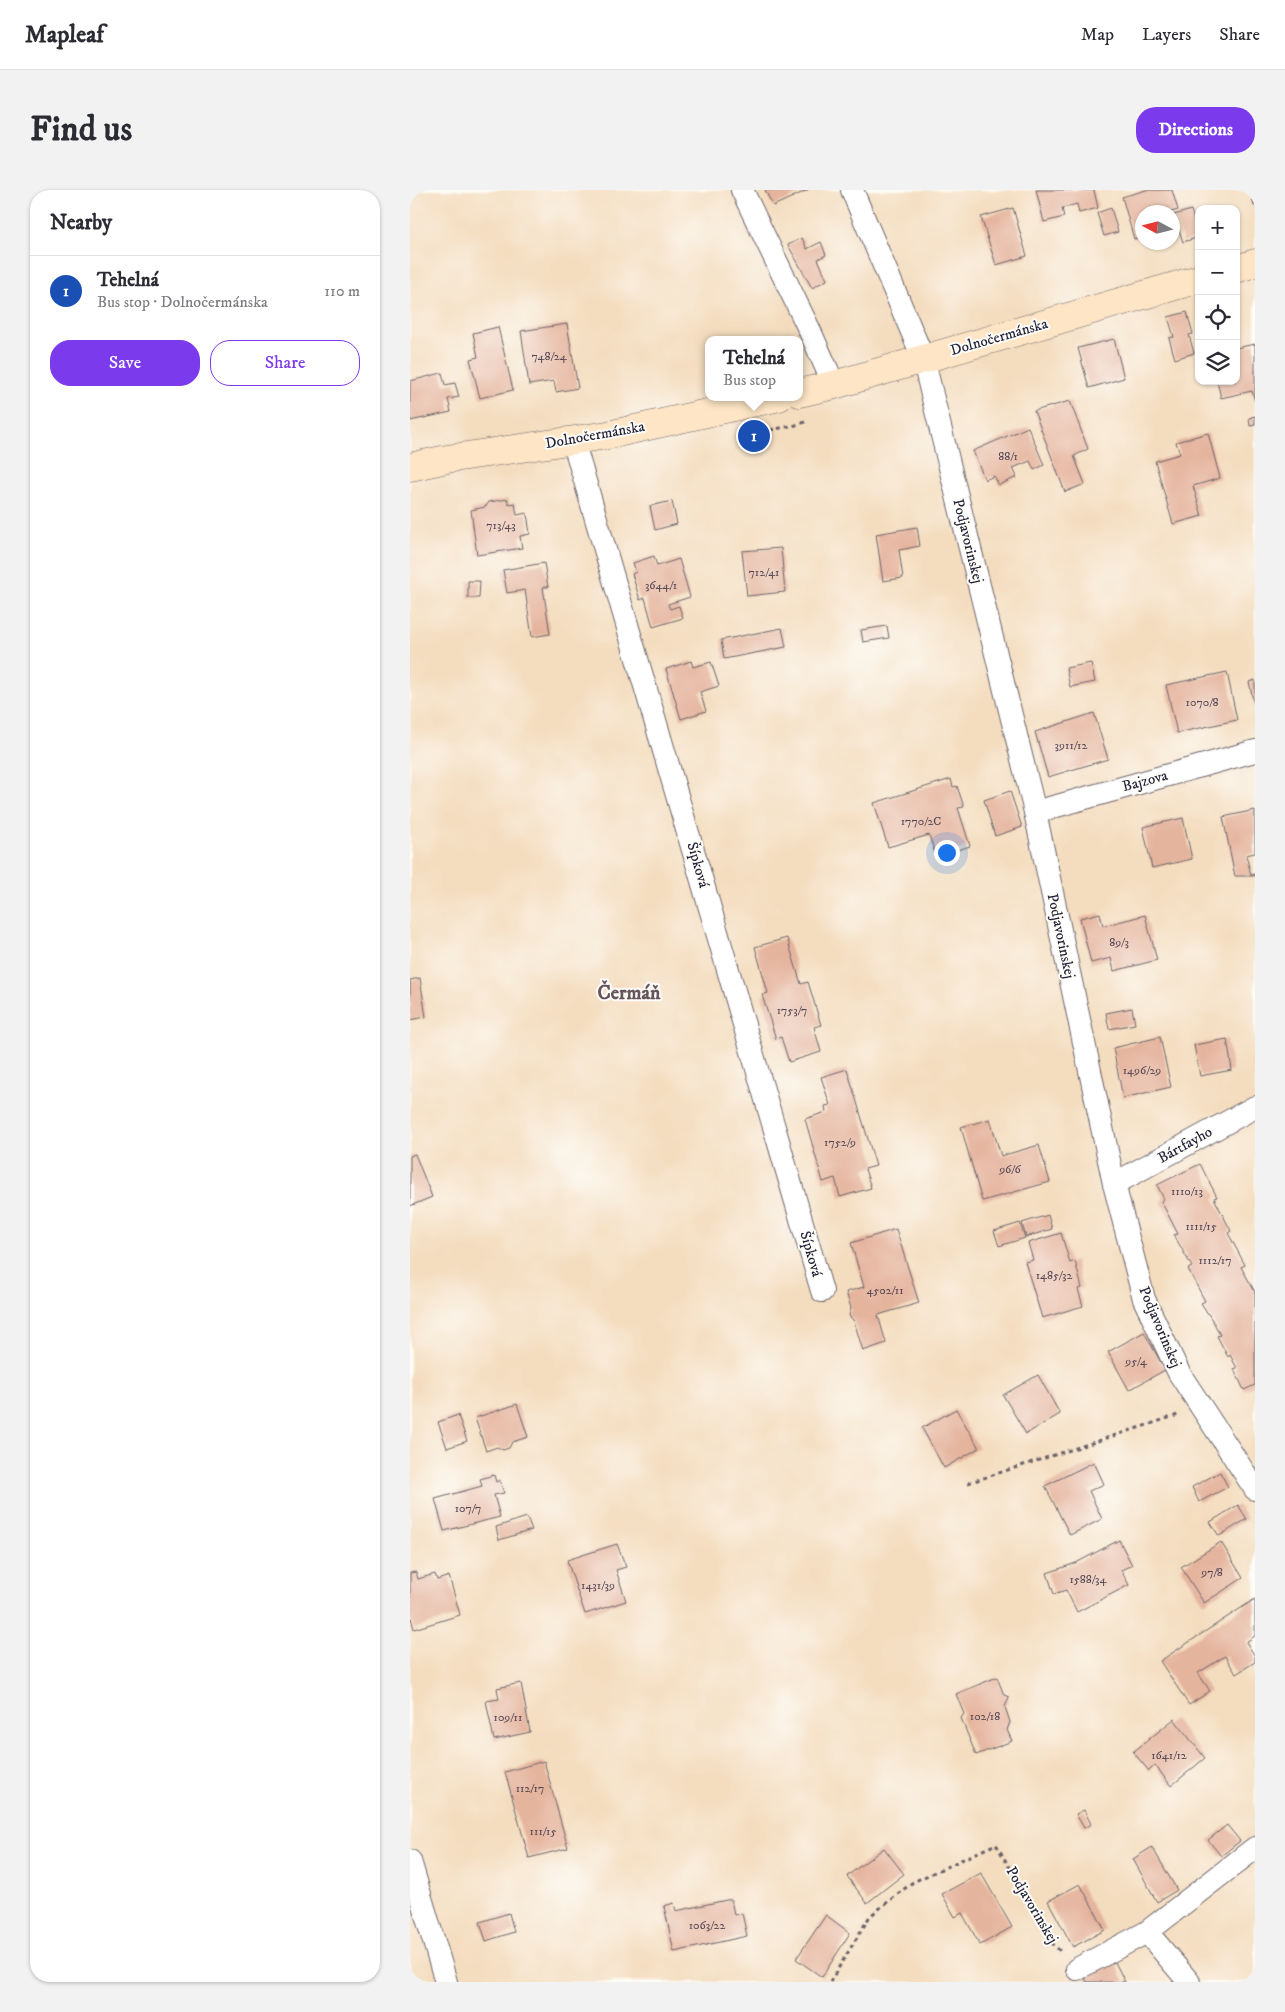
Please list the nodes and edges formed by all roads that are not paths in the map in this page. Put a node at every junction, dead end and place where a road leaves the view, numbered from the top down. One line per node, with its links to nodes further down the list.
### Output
1 (742, 190): 7 (street)
2 (852, 190): 6 (street, Podjavorinskej)
3 (1255, 263): 4 (street)
4 (1240, 268)
5 (1195, 281): 6 (street, Dolnočermánska)
6 (923, 358): 7 (street, Dolnočermánska); 13 (street, Podjavorinskej)
7 (834, 385): 8 (street, Dolnočermánska)
8 (803, 392)
9 (761, 401): 10 (street, Dolnočermánska)
10 (574, 440): 11 (street, Dolnočermánska); 16 (street, Šípková)
11 (410, 467)
12 (1255, 751): 13 (street, Bajzova)
13 (1035, 812): 15 (street, Podjavorinskej)
14 (1255, 1107): 15 (street, Bártfayho)
15 (1114, 1184): 17 (street, Podjavorinskej)
16 (822, 1291)
17 (1255, 1490)
18 (1255, 1848): 20 (street)
19 (410, 1861): 22 (street)
20 (1147, 1932): 21 (street); 23 (street)
21 (1077, 1969)
22 (446, 1982)
23 (1189, 1982)

